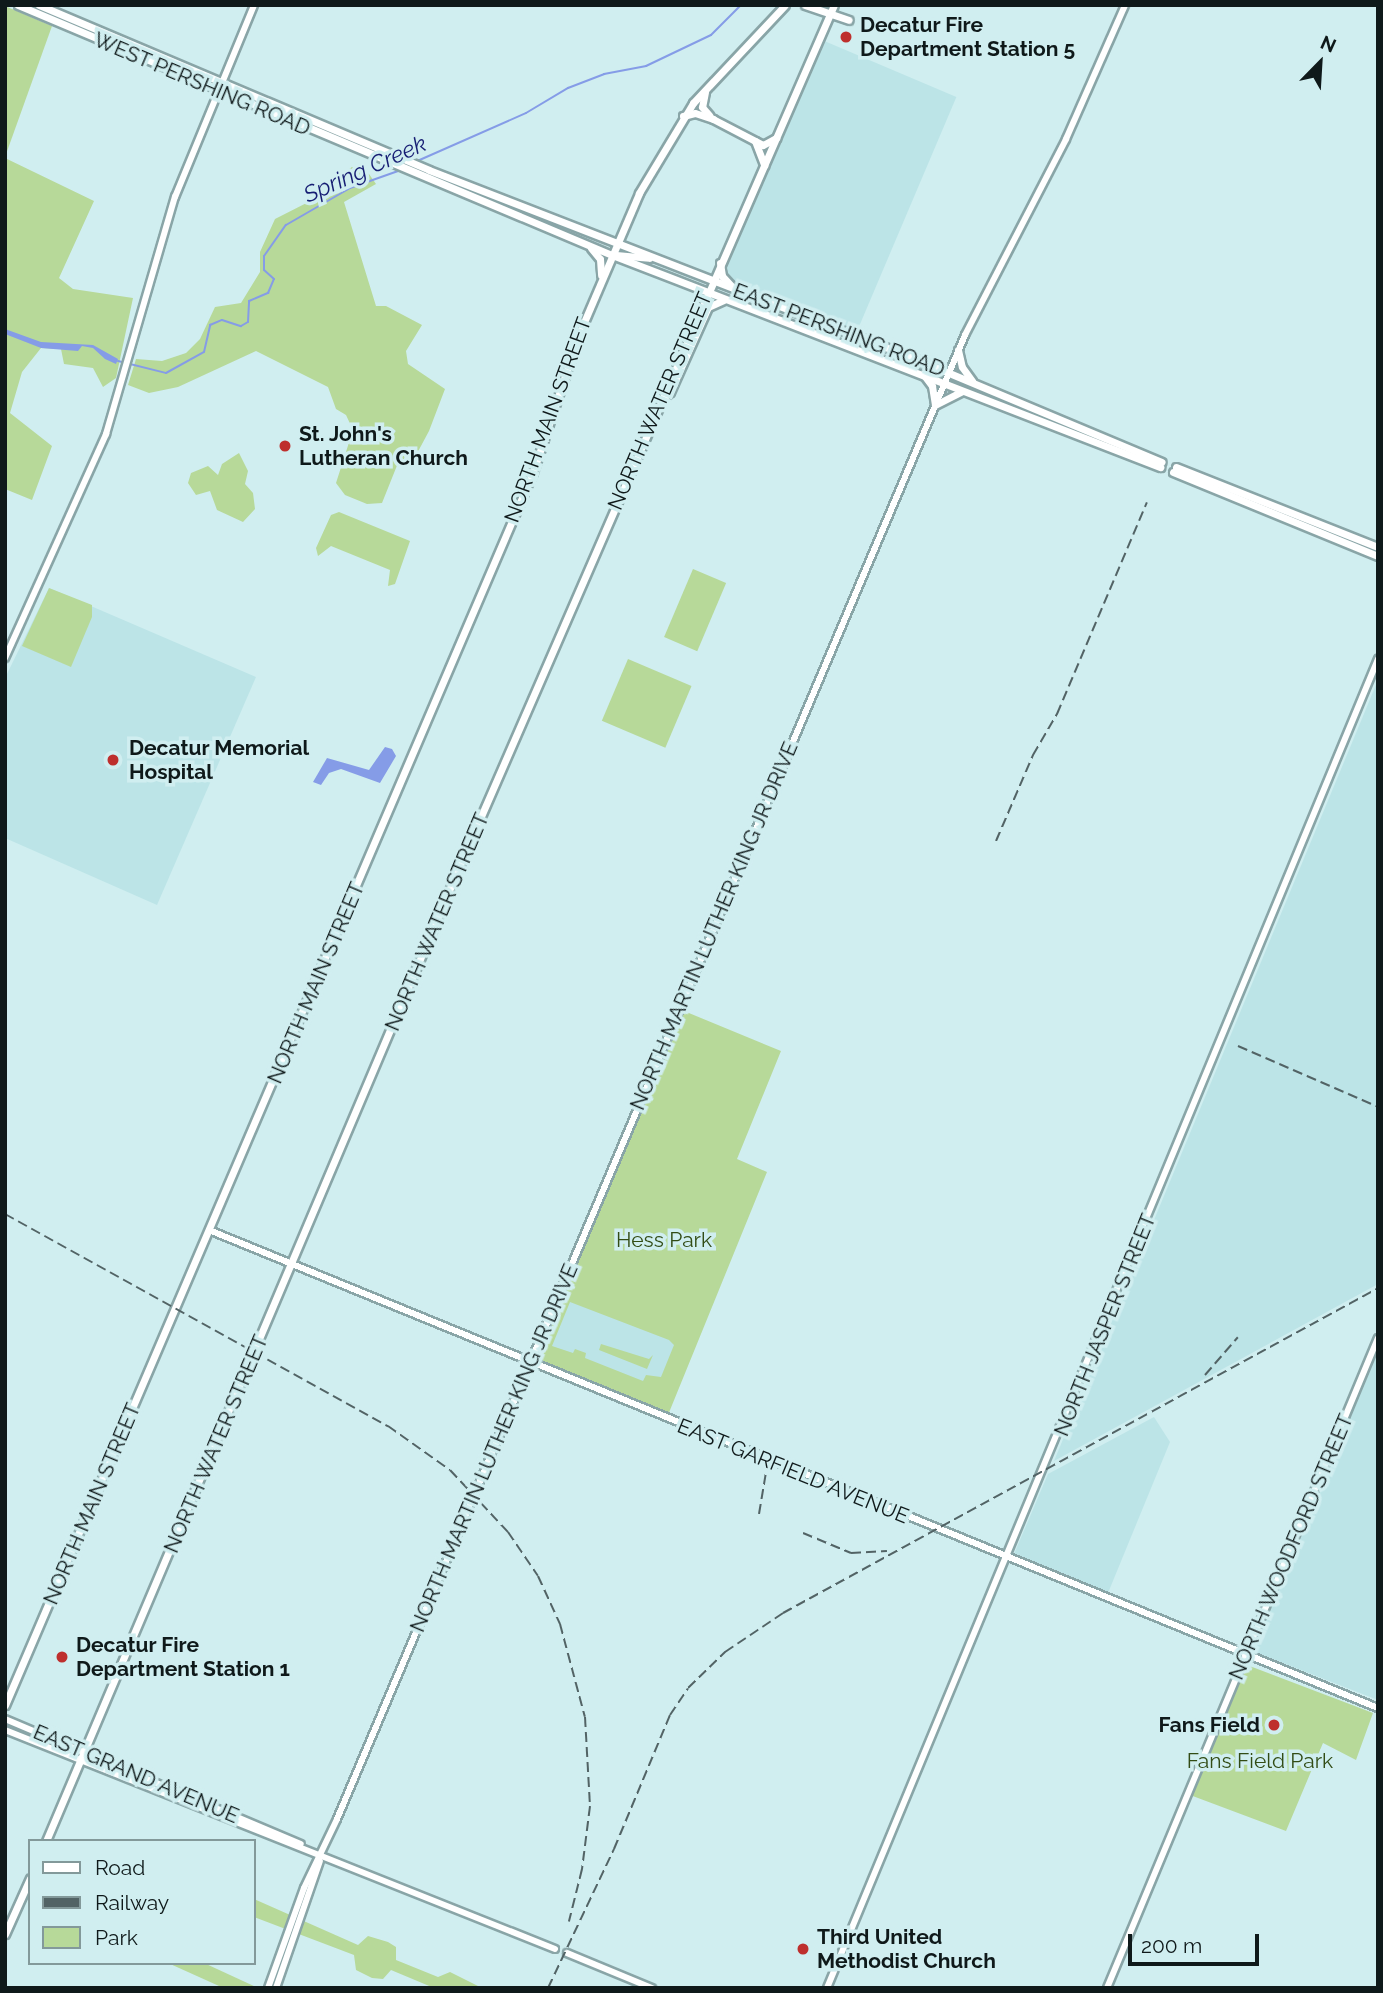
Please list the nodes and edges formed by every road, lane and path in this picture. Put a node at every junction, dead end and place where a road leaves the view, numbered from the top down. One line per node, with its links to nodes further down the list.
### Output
1 (18, 5): 9 (main road, WEST PERSHING ROAD)
2 (38, 5): 10 (main road, WEST PERSHING ROAD)
3 (254, 5): 11 (street)
4 (785, 5): 12 (main road, NORTH MAIN STREET)
5 (805, 5): 8 (main road)
6 (823, 5): 8 (main road)
7 (1125, 5): 32 (street, NORTH MARTIN LUTHER KING JR DRIVE)
8 (832, 10): 16 (main road, NORTH WATER STREET)
9 (58, 23): 10 (main road); 13 (main road, WEST PERSHING ROAD)
10 (104, 33): 11 (main road, WEST PERSHING ROAD)
11 (221, 82): 13 (street); 18 (main road, WEST PERSHING ROAD)
12 (706, 88): 14 (main road, NORTH MAIN STREET); 15 (main road)
13 (218, 90): 23 (main road, WEST PERSHING ROAD); 43 (street)
14 (683, 116): 15 (main road); 20 (main road, NORTH MAIN STREET)
15 (713, 118): 17 (main road)
16 (777, 138): 17 (main road); 19 (main road, NORTH WATER STREET)
17 (755, 141): 19 (main road)
18 (399, 157): 21 (main road, EAST PERSHING ROAD)
19 (764, 165): 26 (main road, NORTH WATER STREET)
20 (625, 224): 21 (main road); 22 (main road, NORTH MAIN STREET)
21 (601, 238): 22 (main road, EAST PERSHING ROAD)
22 (617, 244): 24 (main road, NORTH MAIN STREET); 25 (main road, EAST PERSHING ROAD)
23 (588, 245): 24 (main road, WEST PERSHING ROAD); 27 (main road)
24 (612, 255): 25 (main road); 27 (main road, NORTH MAIN STREET); 30 (main road, WEST PERSHING ROAD)
25 (652, 258): 28 (main road, EAST PERSHING ROAD)
26 (720, 261): 28 (main road, NORTH WATER STREET); 29 (main road)
27 (601, 280): 45 (main road, NORTH MAIN STREET)
28 (711, 281): 29 (main road, EAST PERSHING ROAD); 30 (main road, NORTH WATER STREET)
29 (736, 291): 33 (main road, EAST PERSHING ROAD)
30 (706, 292): 31 (main road, WEST PERSHING ROAD); 38 (main road, NORTH WATER STREET)
31 (727, 300): 34 (main road, WEST PERSHING ROAD); 38 (main road)
32 (958, 350): 33 (street, NORTH MARTIN LUTHER KING JR DRIVE); 35 (main road)
33 (949, 372): 35 (main road, EAST PERSHING ROAD); 36 (street, NORTH MARTIN LUTHER KING JR DRIVE)
34 (923, 373): 36 (main road, WEST PERSHING ROAD); 39 (main road)
35 (972, 381): 40 (main road, EAST PERSHING ROAD)
36 (945, 382): 37 (main road, WEST PERSHING ROAD); 39 (street, NORTH MARTIN LUTHER KING JR DRIVE)
37 (966, 391): 39 (main road); 40 (main road, WEST PERSHING ROAD)
38 (663, 399): 46 (main road, NORTH WATER STREET)
39 (935, 405): 48 (street, NORTH MARTIN LUTHER KING JR DRIVE)
40 (1161, 464)
41 (1378, 547): 42 (main road)
42 (1378, 556)
43 (5, 658)
44 (1378, 659): 49 (street, NORTH JASPER STREET)
45 (209, 1230): 46 (street, EAST GARFIELD AVENUE); 51 (main road, NORTH MAIN STREET)
46 (292, 1267): 48 (street, EAST GARFIELD AVENUE); 55 (main road, NORTH WATER STREET)
47 (1378, 1338): 50 (street, NORTH WOODFORD STREET)
48 (530, 1362): 49 (street, EAST GARFIELD AVENUE); 59 (street, NORTH MARTIN LUTHER KING JR DRIVE)
49 (1007, 1559): 50 (street, EAST GARFIELD AVENUE); 67 (street, NORTH JASPER STREET)
50 (1246, 1656): 52 (street, EAST GARFIELD AVENUE); 68 (street, NORTH WOODFORD STREET)
51 (5, 1705)
52 (1378, 1708)
53 (5, 1719): 55 (street, EAST GRAND AVENUE)
54 (5, 1730): 56 (street, EAST GRAND AVENUE)
55 (84, 1754): 56 (main road, NORTH WATER STREET); 58 (street, EAST GRAND AVENUE)
56 (80, 1762): 57 (main road, NORTH WATER STREET); 58 (street, EAST GRAND AVENUE)
57 (47, 1839)
58 (305, 1847): 59 (street, EAST GRAND AVENUE)
59 (322, 1854): 62 (street, EAST GRAND AVENUE); 64 (street, NORTH MARTIN LUTHER KING JR DRIVE); 65 (street, NORTH MARTIN LUTHER KING JR DRIVE)
60 (28, 1882): 61 (main road)
61 (5, 1934)
62 (555, 1949)
63 (567, 1954): 66 (street)
64 (268, 1988)
65 (276, 1988)
66 (652, 1988)
67 (827, 1988)
68 (1107, 1988)

